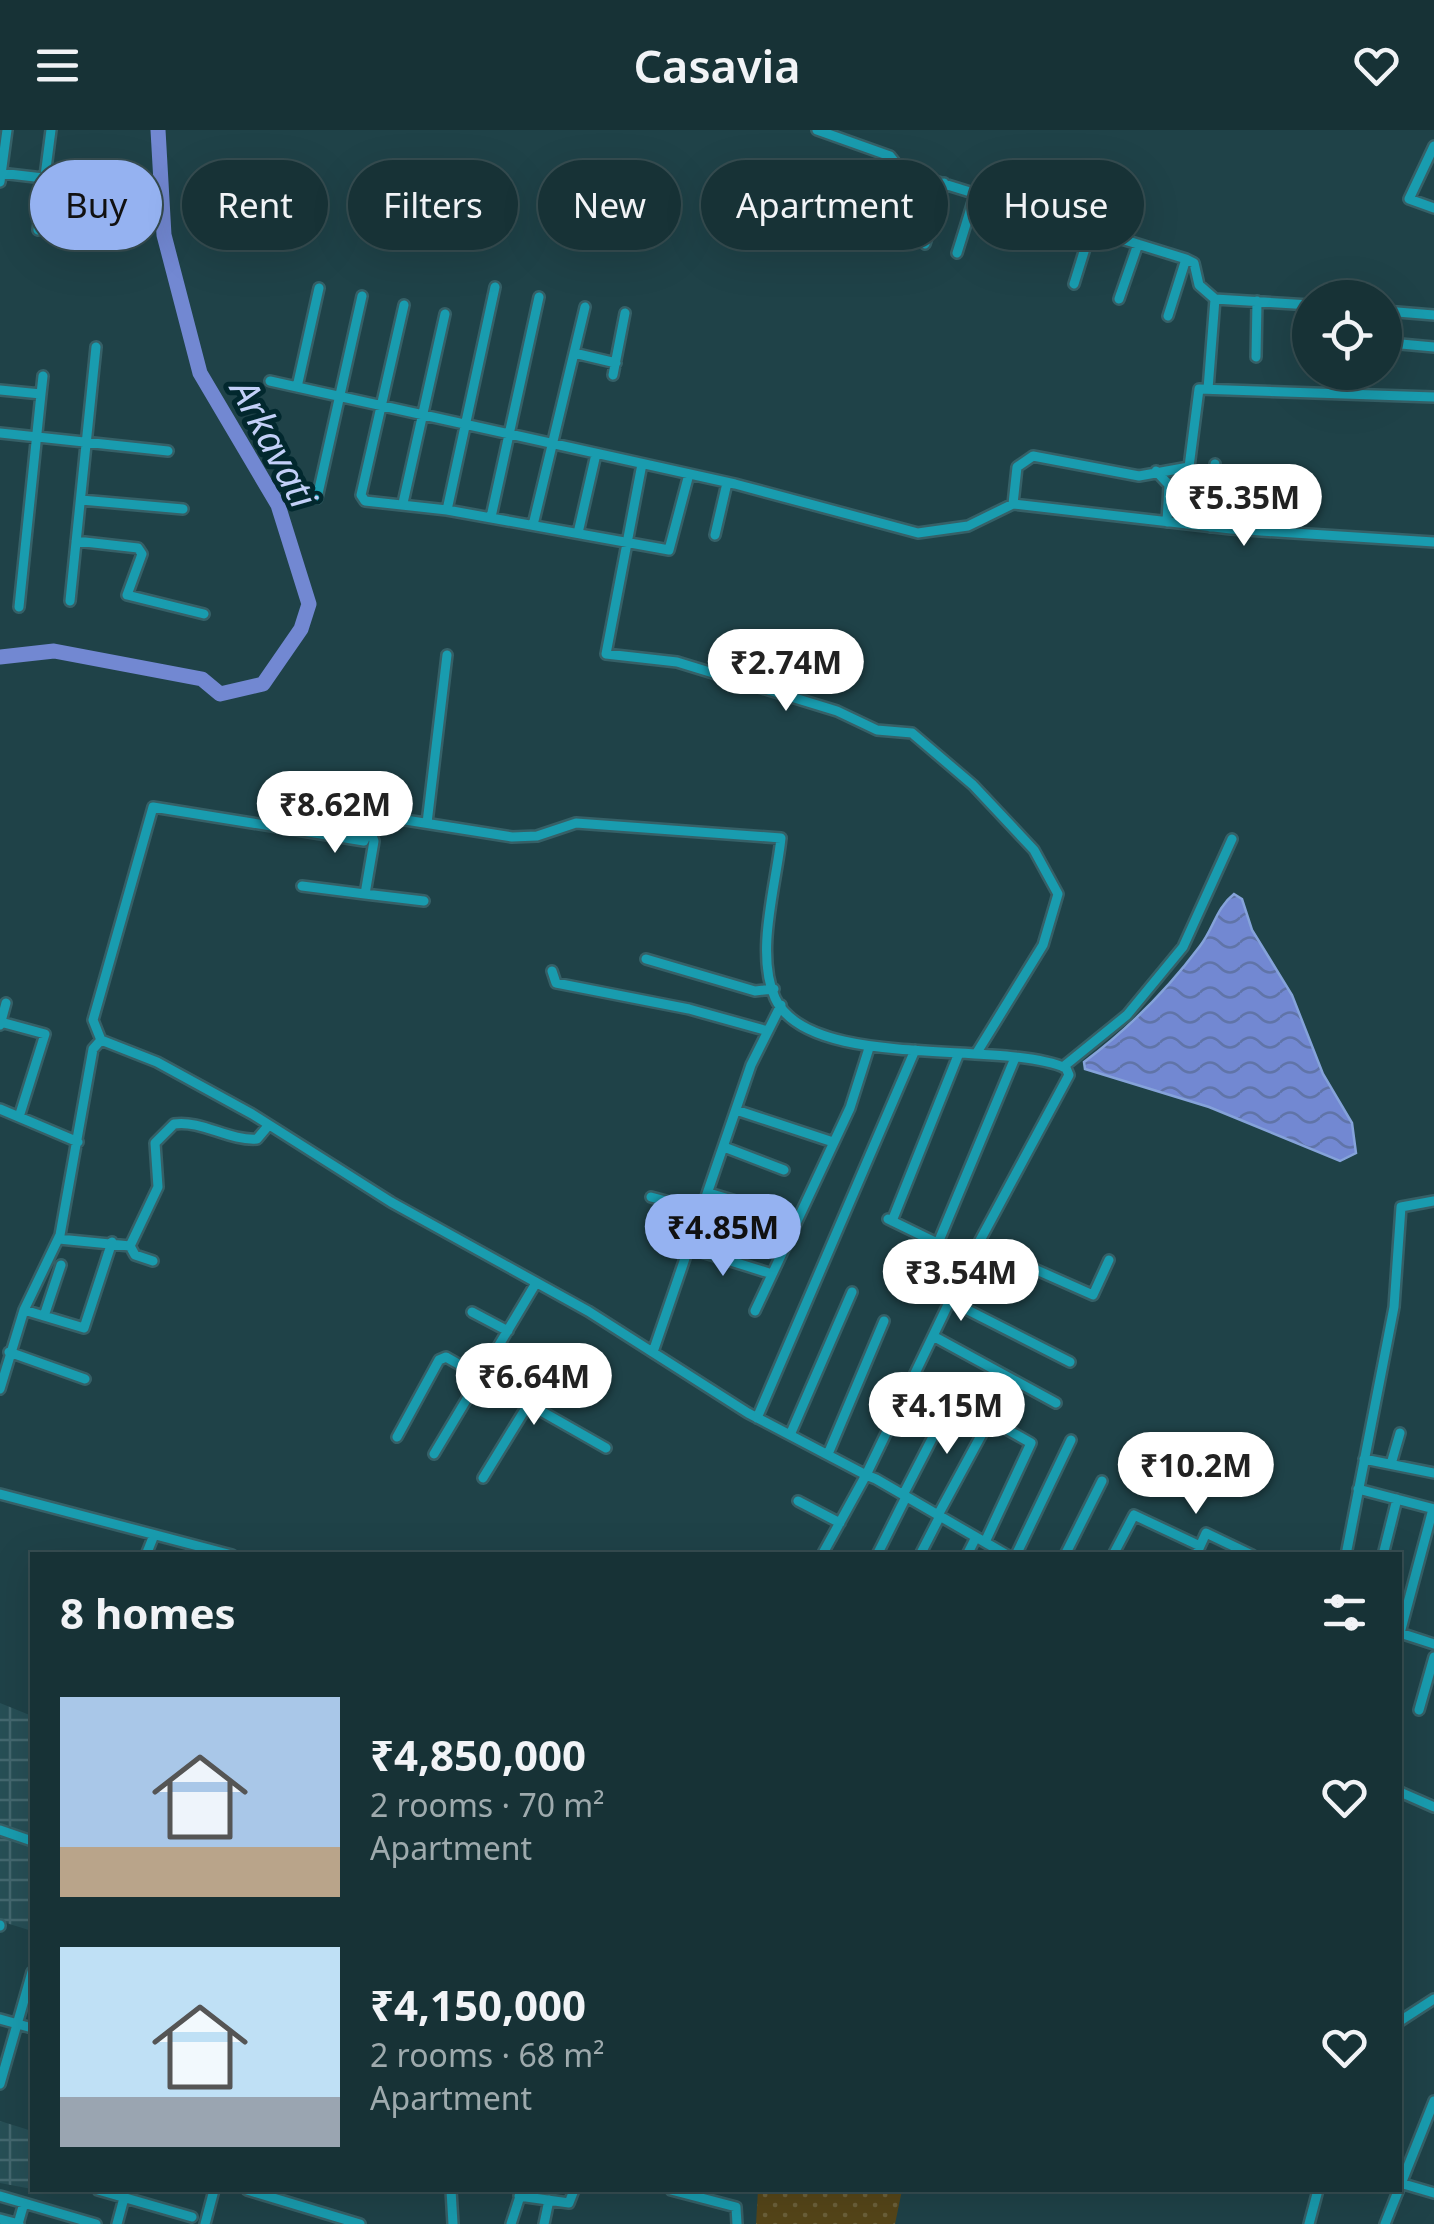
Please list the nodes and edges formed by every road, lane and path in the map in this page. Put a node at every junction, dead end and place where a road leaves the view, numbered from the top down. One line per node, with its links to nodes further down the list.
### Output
1 (6, 130): 7 (street)
2 (51, 130): 5 (street)
3 (817, 130): 6 (street)
4 (1432, 152): 10 (street)
5 (46, 160)
6 (893, 160)
7 (1, 173): 8 (street); 9 (street)
8 (30, 177)
9 (0, 182)
10 (1434, 208)
11 (968, 217): 15 (street)
12 (1144, 246): 16 (street)
13 (1085, 250): 17 (street)
14 (1136, 250): 22 (street)
15 (957, 252)
16 (1186, 259): 23 (street); 32 (street)
17 (1074, 284)
18 (495, 287): 50 (street)
19 (319, 288): 42 (street)
20 (362, 296): 46 (street)
21 (539, 298): 52 (street)
22 (1119, 299)
23 (1216, 299): 24 (street); 43 (street)
24 (1257, 301): 25 (street); 37 (street)
25 (1292, 304)
26 (404, 305): 48 (street)
27 (585, 307): 36 (street)
28 (626, 312): 38 (street)
29 (1402, 312): 31 (street)
30 (445, 314): 49 (street)
31 (1434, 315)
32 (1168, 316)
33 (1402, 344): 35 (street)
34 (96, 347): 55 (street)
35 (1434, 347)
36 (574, 353): 38 (street); 54 (street)
37 (1256, 357)
38 (616, 364): 39 (street)
39 (614, 375)
40 (43, 376): 45 (street)
41 (270, 381): 42 (street)
42 (297, 387): 46 (street)
43 (1208, 388): 47 (street); 60 (street)
44 (0, 390): 45 (street)
45 (41, 394): 53 (street)
46 (340, 396): 48 (street); 63 (street)
47 (1434, 397)
48 (381, 406): 49 (street); 65 (street)
49 (423, 415): 50 (street); 65 (street)
50 (465, 425): 52 (street); 68 (street)
51 (0, 434): 53 (street)
52 (509, 435): 54 (street); 69 (street)
53 (36, 438): 55 (street); 79 (street)
54 (553, 445): 57 (street); 71 (street)
55 (88, 446): 56 (street); 64 (street)
56 (168, 451)
57 (596, 454): 58 (street); 73 (street)
58 (642, 464): 61 (street); 76 (street)
59 (1215, 464): 72 (street)
60 (1156, 471): 66 (street); 70 (street)
61 (689, 474): 62 (street); 76 (street)
62 (728, 483): 66 (street); 74 (street)
63 (316, 498)
64 (82, 500): 67 (street); 75 (street)
65 (403, 503): 68 (street)
66 (1013, 504): 70 (street)
67 (183, 509)
68 (447, 510): 69 (street)
69 (491, 517): 71 (street)
70 (1167, 522): 72 (street)
71 (533, 525): 73 (street)
72 (1210, 527): 77 (street)
73 (578, 533): 76 (street)
74 (715, 535)
75 (76, 541): 78 (street); 80 (street)
76 (624, 542): 99 (street)
77 (1434, 542)
78 (70, 601)
79 (20, 607)
80 (204, 614)
81 (446, 655): 82 (street)
82 (427, 823): 83 (street); 90 (street)
83 (371, 832): 86 (street); 95 (street)
84 (1232, 839): 101 (street)
85 (302, 886): 86 (street)
86 (365, 894): 87 (street)
87 (424, 901)
88 (646, 959): 90 (street)
89 (552, 971): 94 (street)
90 (774, 989): 92 (street)
91 (6, 1002): 93 (street)
92 (781, 1005): 94 (street); 96 (street)
93 (0, 1024): 104 (street)
94 (768, 1030): 103 (street)
95 (101, 1040): 105 (street); 106 (street)
96 (870, 1048): 97 (street); 107 (street)
97 (915, 1050): 98 (street); 146 (street)
98 (959, 1053): 99 (street); 117 (street)
99 (976, 1054): 100 (street)
100 (1015, 1058): 101 (street); 117 (street)
101 (1066, 1071): 118 (street)
102 (0, 1109): 104 (street)
103 (736, 1110): 107 (street); 108 (street)
104 (19, 1117): 106 (street)
105 (268, 1126): 119 (street); 126 (street)
106 (78, 1142): 115 (street)
107 (833, 1142): 114 (street)
108 (724, 1147): 109 (street); 110 (street)
109 (784, 1170)
110 (709, 1193): 113 (street); 114 (street)
111 (651, 1197): 113 (street)
112 (1434, 1202): 155 (street)
113 (703, 1211): 120 (street)
114 (795, 1219): 125 (street)
115 (59, 1239): 116 (street); 129 (street)
116 (112, 1242): 119 (street); 132 (street)
117 (938, 1244): 121 (street)
118 (978, 1244): 121 (street); 122 (street)
119 (130, 1246): 123 (street)
120 (689, 1248): 125 (street); 137 (street)
121 (970, 1259): 128 (street)
122 (1109, 1260)
123 (153, 1262)
124 (62, 1266): 132 (street)
125 (769, 1273): 130 (street)
126 (536, 1283): 134 (street); 137 (street)
127 (852, 1292): 149 (street)
128 (950, 1300): 135 (street); 138 (street)
129 (24, 1310): 132 (street); 136 (street)
130 (755, 1311)
131 (472, 1312): 134 (street)
132 (44, 1316)
133 (884, 1321): 154 (street)
134 (508, 1331): 139 (street)
135 (934, 1336): 140 (street); 145 (street)
136 (9, 1352): 141 (street); 142 (street)
137 (652, 1352): 146 (street)
138 (1070, 1362)
139 (482, 1375): 144 (street); 150 (street); 153 (street)
140 (914, 1377): 143 (street); 158 (street)
141 (85, 1379)
142 (0, 1389)
143 (953, 1398): 147 (street); 163 (street)
144 (529, 1403): 152 (street); 159 (street)
145 (1056, 1403)
146 (757, 1418): 149 (street)
147 (990, 1419): 167 (street); 170 (street)
148 (1400, 1433): 156 (street)
149 (790, 1435): 154 (street)
150 (397, 1438)
151 (1072, 1440): 179 (street)
152 (606, 1448)
153 (434, 1454)
154 (828, 1454): 158 (street)
155 (1364, 1459): 156 (street); 161 (street)
156 (1391, 1464): 157 (street)
157 (1433, 1470)
158 (866, 1474): 163 (street); 168 (street)
159 (483, 1478)
160 (1102, 1481): 180 (street)
161 (1358, 1489): 164 (street); 183 (street)
162 (0, 1494): 169 (street)
163 (905, 1496): 167 (street); 175 (street)
164 (1396, 1499): 166 (street); 184 (street)
165 (798, 1501): 168 (street)
166 (1434, 1509): 185 (street)
167 (939, 1516): 170 (street); 176 (street)
168 (840, 1523): 174 (street)
169 (154, 1534): 171 (street); 173 (street)
170 (980, 1540): 177 (street); 178 (street)
171 (193, 1550)
172 (1198, 1550): 181 (street); 182 (street)
173 (147, 1552)
174 (824, 1552)
175 (878, 1552)
176 (921, 1552)
177 (970, 1552)
178 (1002, 1552)
179 (1017, 1552)
180 (1066, 1552)
181 (1115, 1552)
182 (1244, 1552)
183 (1347, 1552)
184 (1384, 1552)
185 (1402, 1626)
186 (1402, 1634): 187 (street)
187 (1434, 1644)
188 (1434, 1656): 189 (street)
189 (1419, 1710)
190 (1402, 1793): 191 (street)
191 (1434, 1806)
192 (0, 1830): 193 (street)
193 (30, 1840)
194 (30, 1979): 198 (street)
195 (1434, 1999): 197 (street)
196 (0, 2019): 198 (street)
197 (1402, 2020)
198 (17, 2024): 199 (street); 200 (street)
199 (30, 2027)
200 (0, 2084)
201 (1434, 2101): 202 (street)
202 (1402, 2184): 211 (street)
203 (104, 2192): 214 (street)
204 (214, 2192): 222 (street)
205 (254, 2192): 223 (street)
206 (451, 2192): 224 (street)
207 (573, 2192): 215 (street)
208 (678, 2192): 227 (street)
209 (1317, 2192): 228 (street)
210 (1399, 2192): 229 (street)
211 (1434, 2192)
212 (520, 2193): 215 (street); 225 (street)
213 (0, 2196): 216 (street)
214 (124, 2198): 217 (street); 221 (street)
215 (549, 2200): 226 (street)
216 (24, 2203): 219 (street); 220 (street)
217 (192, 2217)
218 (0, 2219): 219 (street)
219 (19, 2224)
220 (96, 2224)
221 (117, 2224)
222 (206, 2224)
223 (360, 2224)
224 (453, 2224)
225 (512, 2224)
226 (544, 2224)
227 (737, 2224)
228 (1308, 2224)
229 (1386, 2224)

